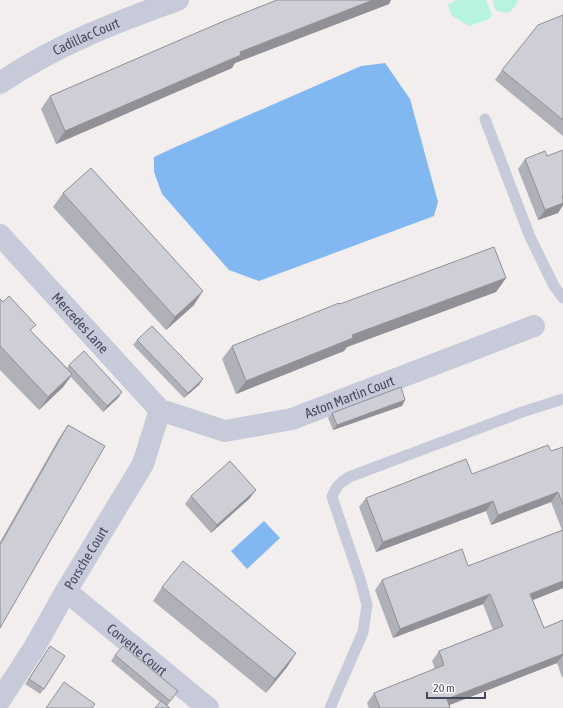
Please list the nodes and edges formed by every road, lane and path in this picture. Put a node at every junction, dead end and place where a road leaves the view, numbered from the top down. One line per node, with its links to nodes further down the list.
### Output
1 (178, 0): 2 (street, Cadillac Court)
2 (0, 83)
3 (485, 119): 5 (lane)
4 (0, 236): 8 (street, Mercedes Lane)
5 (563, 298)
6 (534, 326): 8 (street, Aston Martin Court)
7 (563, 399): 12 (lane)
8 (160, 410): 9 (street, Porsche Court)
9 (66, 591): 10 (street, Porsche Court); 11 (street, Corvette Court)
10 (0, 700)
11 (208, 708)
12 (330, 708)

